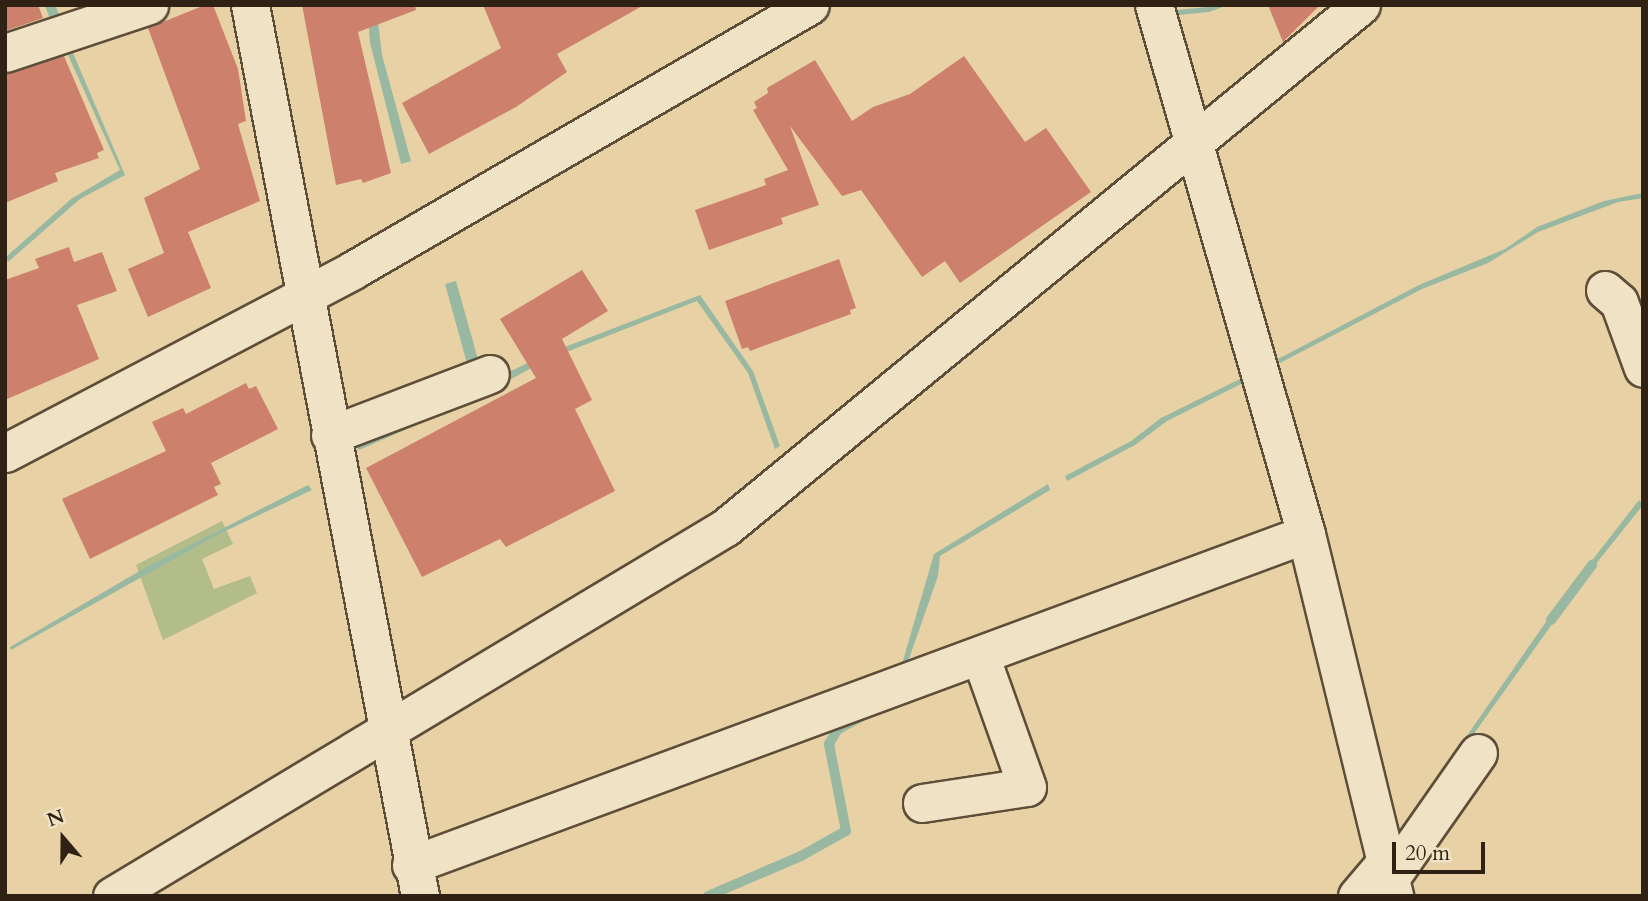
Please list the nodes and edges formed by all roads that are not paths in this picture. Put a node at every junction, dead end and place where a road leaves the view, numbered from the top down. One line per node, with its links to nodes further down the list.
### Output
1 (149, 5): 6 (street)
2 (250, 5): 9 (street)
3 (810, 5): 9 (street)
4 (1154, 5): 7 (street)
5 (1361, 5): 7 (street)
6 (5, 53)
7 (1195, 140): 14 (street); 16 (street)
8 (1605, 290): 10 (street)
9 (303, 296): 12 (street); 13 (street)
10 (1643, 368)
11 (490, 374): 12 (street)
12 (330, 435): 16 (street)
13 (5, 453)
14 (1306, 534): 15 (street); 20 (street)
15 (979, 655): 18 (street); 19 (street)
16 (386, 733): 19 (street); 21 (street)
17 (1478, 753): 20 (street)
18 (922, 803)
19 (416, 880)
20 (1389, 880): 22 (street)
21 (112, 896)
22 (1357, 896)

